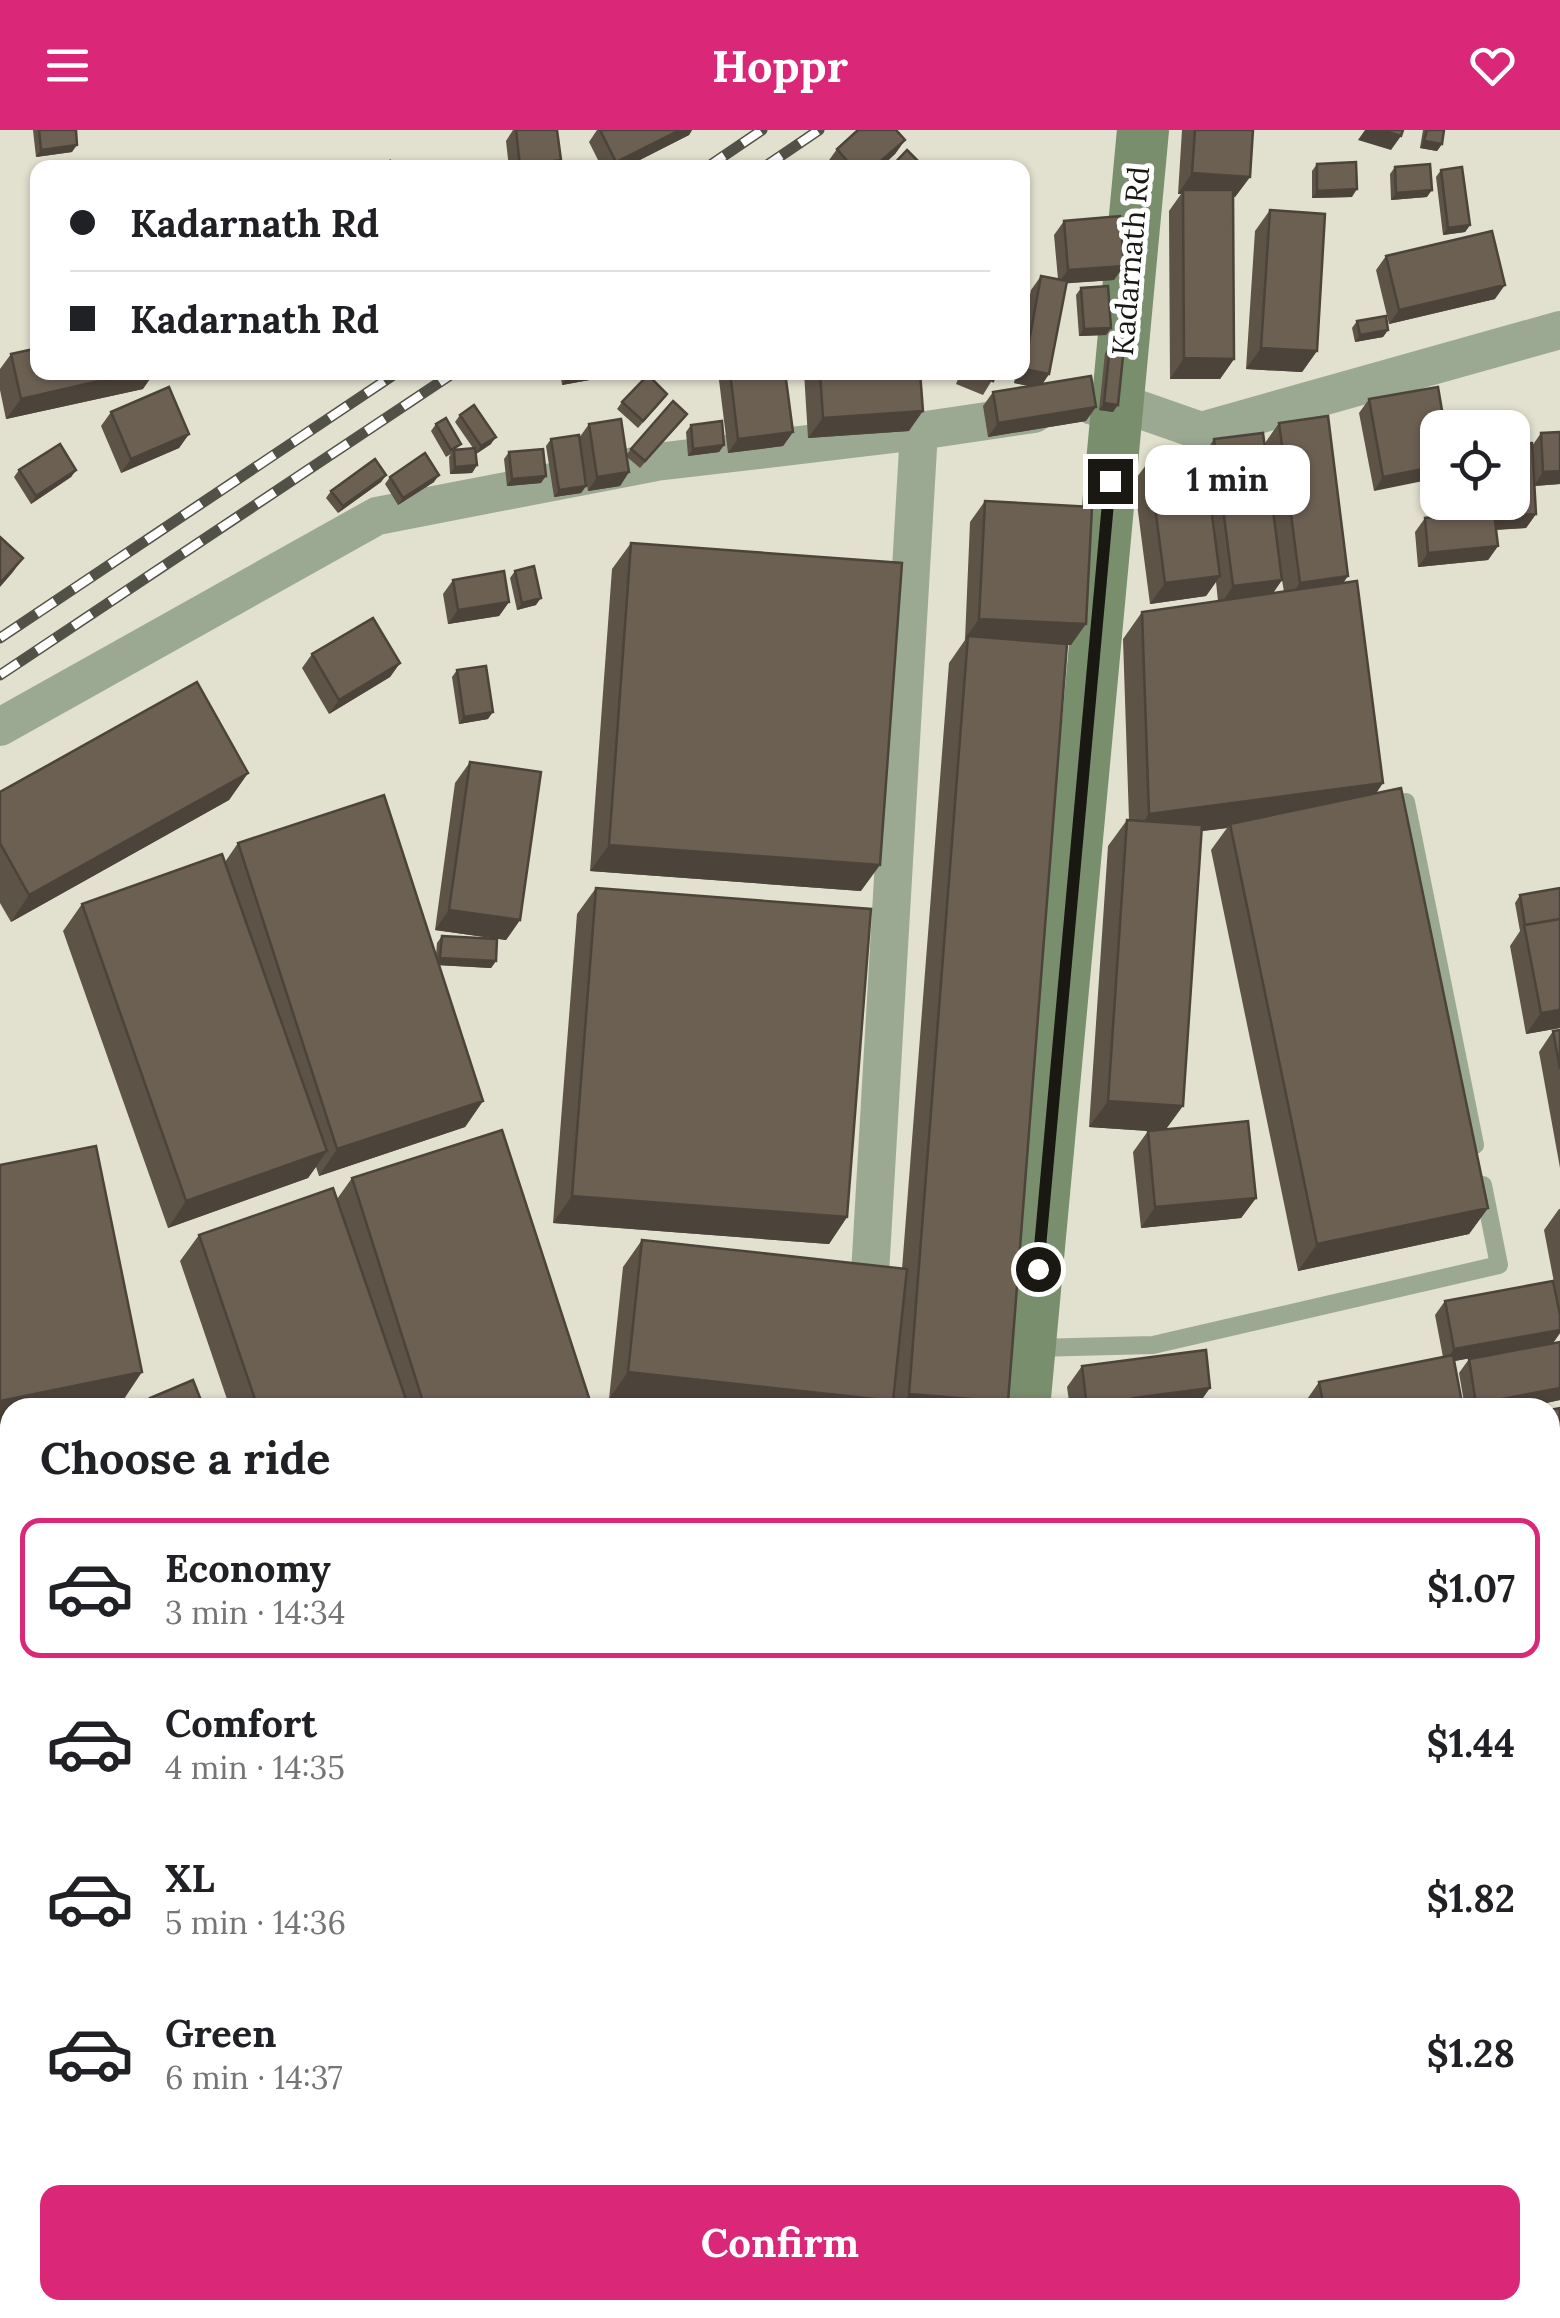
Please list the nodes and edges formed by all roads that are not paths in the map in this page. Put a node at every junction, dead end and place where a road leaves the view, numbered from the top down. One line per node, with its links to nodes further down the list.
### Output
1 (1143, 130): 3 (main road, Kadarnath Rd)
2 (1560, 330): 3 (street)
3 (1118, 402): 4 (street); 8 (main road, Kadarnath Rd)
4 (918, 430): 5 (street); 7 (street)
5 (0, 727)
6 (1406, 802): 8 (lane)
7 (870, 1274)
8 (1031, 1348): 9 (main road, Kadarnath Rd)
9 (1025, 1398)

